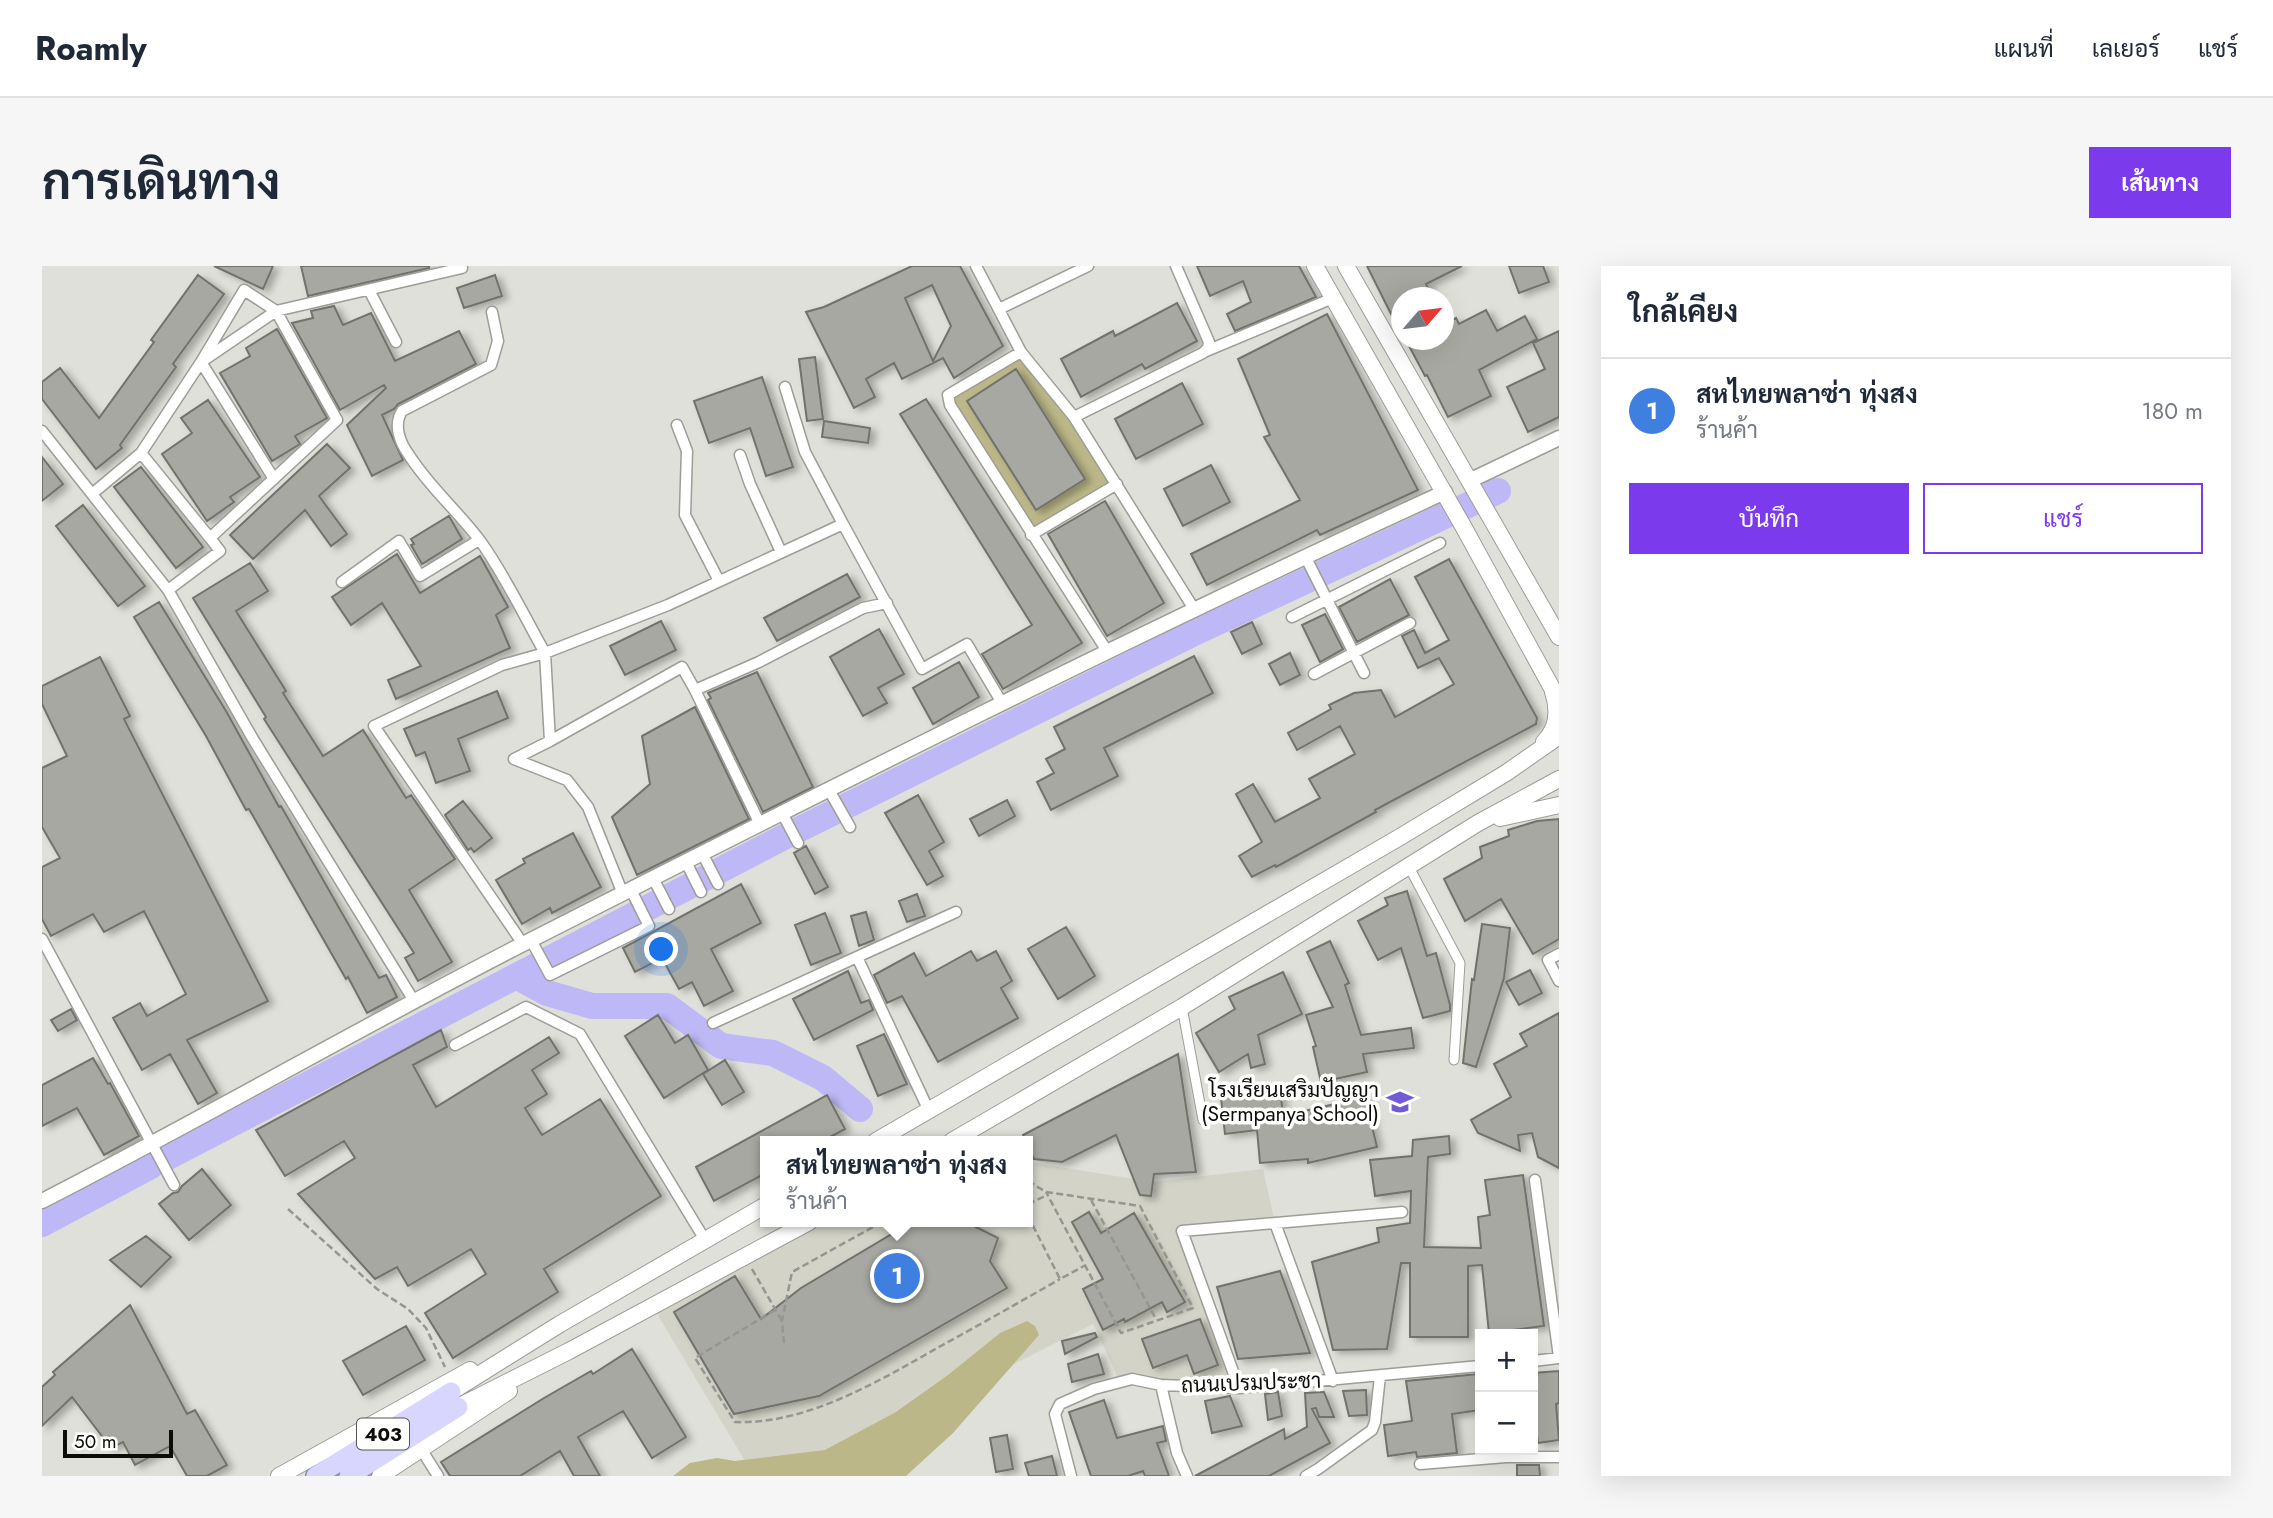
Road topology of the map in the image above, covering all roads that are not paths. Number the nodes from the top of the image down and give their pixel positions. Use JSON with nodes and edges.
{"nodes":[{"id":1,"x":976,"y":266,"type":"edge"},
{"id":2,"x":1088,"y":266,"type":"edge"},
{"id":3,"x":1175,"y":266,"type":"edge"},
{"id":4,"x":1315,"y":266,"type":"edge"},
{"id":5,"x":1346,"y":266,"type":"edge"},
{"id":6,"x":462,"y":268,"type":"dead end"},
{"id":7,"x":369,"y":290,"type":"junction"},
{"id":8,"x":1333,"y":298,"type":"junction"},
{"id":9,"x":999,"y":309,"type":"junction"},
{"id":10,"x":276,"y":311,"type":"junction"},
{"id":11,"x":492,"y":312,"type":"dead end"},
{"id":12,"x":396,"y":342,"type":"dead end"},
{"id":13,"x":1021,"y":352,"type":"junction"},
{"id":14,"x":1203,"y":353,"type":"junction"},
{"id":15,"x":201,"y":362,"type":"junction"},
{"id":16,"x":786,"y":387,"type":"dead end"},
{"id":17,"x":1074,"y":417,"type":"junction"},
{"id":18,"x":677,"y":425,"type":"dead end"},
{"id":19,"x":42,"y":430,"type":"edge"},
{"id":20,"x":1559,"y":438,"type":"edge"},
{"id":21,"x":141,"y":453,"type":"junction"},
{"id":22,"x":740,"y":455,"type":"dead end"},
{"id":23,"x":274,"y":479,"type":"junction"},
{"id":24,"x":1117,"y":484,"type":"junction"},
{"id":25,"x":1472,"y":485,"type":"junction"},
{"id":26,"x":92,"y":494,"type":"junction"},
{"id":27,"x":1447,"y":496,"type":"junction"},
{"id":28,"x":843,"y":524,"type":"junction"},
{"id":29,"x":1031,"y":535,"type":"junction"},
{"id":30,"x":211,"y":538,"type":"junction"},
{"id":31,"x":479,"y":540,"type":"junction"},
{"id":32,"x":1440,"y":543,"type":"dead end"},
{"id":33,"x":781,"y":552,"type":"junction"},
{"id":34,"x":1307,"y":560,"type":"junction"},
{"id":35,"x":719,"y":581,"type":"junction"},
{"id":36,"x":342,"y":582,"type":"dead end"},
{"id":37,"x":168,"y":590,"type":"junction"},
{"id":38,"x":1328,"y":600,"type":"junction"},
{"id":39,"x":887,"y":603,"type":"junction"},
{"id":40,"x":1194,"y":609,"type":"junction"},
{"id":41,"x":1292,"y":617,"type":"dead end"},
{"id":42,"x":1410,"y":623,"type":"dead end"},
{"id":43,"x":1559,"y":637,"type":"edge"},
{"id":44,"x":1107,"y":651,"type":"junction"},
{"id":45,"x":545,"y":653,"type":"junction"},
{"id":46,"x":1354,"y":653,"type":"junction"},
{"id":47,"x":1364,"y":673,"type":"dead end"},
{"id":48,"x":1314,"y":674,"type":"dead end"},
{"id":49,"x":1546,"y":676,"type":"junction"},
{"id":50,"x":695,"y":690,"type":"junction"},
{"id":51,"x":1559,"y":701,"type":"edge"},
{"id":52,"x":1002,"y":703,"type":"junction"},
{"id":53,"x":1559,"y":736,"type":"edge"},
{"id":54,"x":550,"y":741,"type":"junction"},
{"id":55,"x":1535,"y":751,"type":"junction"},
{"id":56,"x":1559,"y":779,"type":"edge"},
{"id":57,"x":832,"y":795,"type":"junction"},
{"id":58,"x":1559,"y":805,"type":"edge"},
{"id":59,"x":782,"y":813,"type":"junction"},
{"id":60,"x":1478,"y":823,"type":"junction"},
{"id":61,"x":760,"y":824,"type":"junction"},
{"id":62,"x":850,"y":827,"type":"dead end"},
{"id":63,"x":798,"y":843,"type":"dead end"},
{"id":64,"x":703,"y":854,"type":"junction"},
{"id":65,"x":686,"y":862,"type":"junction"},
{"id":66,"x":1409,"y":867,"type":"junction"},
{"id":67,"x":654,"y":879,"type":"junction"},
{"id":68,"x":718,"y":884,"type":"dead end"},
{"id":69,"x":628,"y":891,"type":"junction"},
{"id":70,"x":701,"y":892,"type":"dead end"},
{"id":71,"x":669,"y":909,"type":"dead end"},
{"id":72,"x":956,"y":912,"type":"dead end"},
{"id":73,"x":42,"y":939,"type":"edge"},
{"id":74,"x":528,"y":942,"type":"junction"},
{"id":75,"x":1559,"y":954,"type":"edge"},
{"id":76,"x":857,"y":957,"type":"junction"},
{"id":77,"x":1559,"y":981,"type":"edge"},
{"id":78,"x":414,"y":1001,"type":"junction"},
{"id":79,"x":1182,"y":1007,"type":"junction"},
{"id":80,"x":713,"y":1023,"type":"dead end"},
{"id":81,"x":455,"y":1045,"type":"dead end"},
{"id":82,"x":1454,"y":1060,"type":"dead end"},
{"id":83,"x":929,"y":1111,"type":"junction"},
{"id":84,"x":1203,"y":1120,"type":"dead end"},
{"id":85,"x":885,"y":1136,"type":"edge"},
{"id":86,"x":961,"y":1136,"type":"edge"},
{"id":87,"x":153,"y":1144,"type":"junction"},
{"id":88,"x":1535,"y":1180,"type":"dead end"},
{"id":89,"x":174,"y":1185,"type":"dead end"},
{"id":90,"x":44,"y":1196,"type":"edge"},
{"id":91,"x":760,"y":1208,"type":"edge"},
{"id":92,"x":1402,"y":1212,"type":"dead end"},
{"id":93,"x":1275,"y":1223,"type":"junction"},
{"id":94,"x":800,"y":1227,"type":"edge"},
{"id":95,"x":705,"y":1240,"type":"junction"},
{"id":96,"x":569,"y":1351,"type":"junction"},
{"id":97,"x":1559,"y":1358,"type":"edge"},
{"id":98,"x":1538,"y":1360,"type":"edge"},
{"id":99,"x":1475,"y":1366,"type":"edge"},
{"id":100,"x":1380,"y":1376,"type":"junction"},
{"id":101,"x":1332,"y":1381,"type":"junction"},
{"id":102,"x":1161,"y":1385,"type":"junction"},
{"id":103,"x":1239,"y":1388,"type":"junction"},
{"id":104,"x":452,"y":1393,"type":"junction"},
{"id":105,"x":421,"y":1449,"type":"junction"},
{"id":106,"x":1559,"y":1457,"type":"edge"},
{"id":107,"x":1420,"y":1464,"type":"dead end"},
{"id":108,"x":279,"y":1476,"type":"edge"},
{"id":109,"x":316,"y":1476,"type":"edge"},
{"id":110,"x":349,"y":1476,"type":"edge"},
{"id":111,"x":380,"y":1476,"type":"edge"},
{"id":112,"x":438,"y":1476,"type":"edge"},
{"id":113,"x":1070,"y":1476,"type":"edge"},
{"id":114,"x":1187,"y":1476,"type":"edge"},
{"id":115,"x":1306,"y":1476,"type":"edge"}],
"edges":[{"from":1,"to":9,"type":"street"},
{"from":2,"to":9,"type":"street"},
{"from":3,"to":14,"type":"street"},
{"from":4,"to":8,"type":"main road"},
{"from":5,"to":25,"type":"main road"},
{"from":6,"to":7,"type":"street"},
{"from":7,"to":10,"type":"street"},
{"from":7,"to":12,"type":"street"},
{"from":8,"to":14,"type":"street"},
{"from":8,"to":27,"type":"main road"},
{"from":9,"to":13,"type":"street"},
{"from":10,"to":15,"type":"street"},
{"from":10,"to":15,"type":"street"},
{"from":10,"to":23,"type":"street"},
{"from":11,"to":31,"type":"street"},
{"from":13,"to":17,"type":"street"},
{"from":13,"to":29,"type":"street"},
{"from":14,"to":17,"type":"street"},
{"from":15,"to":21,"type":"street"},
{"from":15,"to":23,"type":"street"},
{"from":16,"to":28,"type":"street"},
{"from":17,"to":24,"type":"street"},
{"from":18,"to":35,"type":"street"},
{"from":19,"to":26,"type":"street"},
{"from":20,"to":25,"type":"street"},
{"from":21,"to":26,"type":"street"},
{"from":21,"to":30,"type":"street"},
{"from":22,"to":33,"type":"street"},
{"from":23,"to":30,"type":"street"},
{"from":24,"to":29,"type":"street"},
{"from":24,"to":40,"type":"street"},
{"from":25,"to":27,"type":"main road"},
{"from":25,"to":43,"type":"main road"},
{"from":26,"to":37,"type":"street"},
{"from":27,"to":34,"type":"street"},
{"from":27,"to":49,"type":"main road"},
{"from":28,"to":33,"type":"street"},
{"from":28,"to":39,"type":"street"},
{"from":29,"to":44,"type":"street"},
{"from":30,"to":37,"type":"street"},
{"from":31,"to":36,"type":"street"},
{"from":31,"to":45,"type":"street"},
{"from":32,"to":38,"type":"street"},
{"from":33,"to":35,"type":"street"},
{"from":34,"to":38,"type":"street"},
{"from":34,"to":40,"type":"street"},
{"from":35,"to":45,"type":"street"},
{"from":37,"to":78,"type":"street"},
{"from":38,"to":41,"type":"street"},
{"from":38,"to":46,"type":"street"},
{"from":39,"to":50,"type":"street"},
{"from":39,"to":52,"type":"street"},
{"from":40,"to":44,"type":"street"},
{"from":42,"to":46,"type":"street"},
{"from":44,"to":52,"type":"street"},
{"from":45,"to":54,"type":"street"},
{"from":45,"to":74,"type":"street"},
{"from":46,"to":47,"type":"street"},
{"from":46,"to":48,"type":"street"},
{"from":49,"to":51,"type":"main road"},
{"from":49,"to":55,"type":"main road"},
{"from":50,"to":54,"type":"street"},
{"from":50,"to":61,"type":"street"},
{"from":52,"to":57,"type":"street"},
{"from":53,"to":55,"type":"main road"},
{"from":54,"to":69,"type":"street"},
{"from":55,"to":83,"type":"main road"},
{"from":56,"to":60,"type":"main road"},
{"from":57,"to":59,"type":"street"},
{"from":57,"to":62,"type":"street"},
{"from":58,"to":60,"type":"main road"},
{"from":59,"to":61,"type":"street"},
{"from":59,"to":63,"type":"street"},
{"from":60,"to":66,"type":"main road"},
{"from":61,"to":64,"type":"street"},
{"from":64,"to":65,"type":"street"},
{"from":64,"to":68,"type":"street"},
{"from":65,"to":67,"type":"street"},
{"from":65,"to":70,"type":"street"},
{"from":66,"to":79,"type":"main road"},
{"from":66,"to":82,"type":"street"},
{"from":67,"to":69,"type":"street"},
{"from":67,"to":71,"type":"street"},
{"from":69,"to":74,"type":"street"},
{"from":69,"to":74,"type":"street"},
{"from":72,"to":76,"type":"street"},
{"from":73,"to":87,"type":"street"},
{"from":74,"to":78,"type":"street"},
{"from":75,"to":77,"type":"street"},
{"from":76,"to":80,"type":"street"},
{"from":76,"to":83,"type":"street"},
{"from":78,"to":87,"type":"street"},
{"from":79,"to":84,"type":"street"},
{"from":79,"to":86,"type":"main road"},
{"from":81,"to":95,"type":"street"},
{"from":83,"to":85,"type":"main road"},
{"from":87,"to":89,"type":"street"},
{"from":87,"to":90,"type":"street"},
{"from":88,"to":97,"type":"street"},
{"from":91,"to":95,"type":"main road","number":"403"},
{"from":92,"to":93,"type":"street"},
{"from":93,"to":101,"type":"street"},
{"from":93,"to":103,"type":"street"},
{"from":94,"to":96,"type":"main road","number":"403"},
{"from":95,"to":104,"type":"main road","number":"403"},
{"from":96,"to":104,"type":"main road","number":"403"},
{"from":96,"to":105,"type":"main road"},
{"from":97,"to":98,"type":"street"},
{"from":99,"to":100,"type":"street","name":"ถนนเปรมประชา"},
{"from":100,"to":101,"type":"street","name":"ถนนเปรมประชา"},
{"from":100,"to":115,"type":"street"},
{"from":101,"to":103,"type":"street","name":"ถนนเปรมประชา"},
{"from":102,"to":103,"type":"street","name":"ถนนเปรมประชา"},
{"from":102,"to":113,"type":"street","name":"ถนนเปรมประชา"},
{"from":102,"to":114,"type":"street"},
{"from":104,"to":108,"type":"main road"},
{"from":104,"to":109,"type":"highway","number":"403"},
{"from":104,"to":110,"type":"highway","number":"403"},
{"from":105,"to":111,"type":"main road"},
{"from":105,"to":112,"type":"street"},
{"from":106,"to":107,"type":"street"}]}
